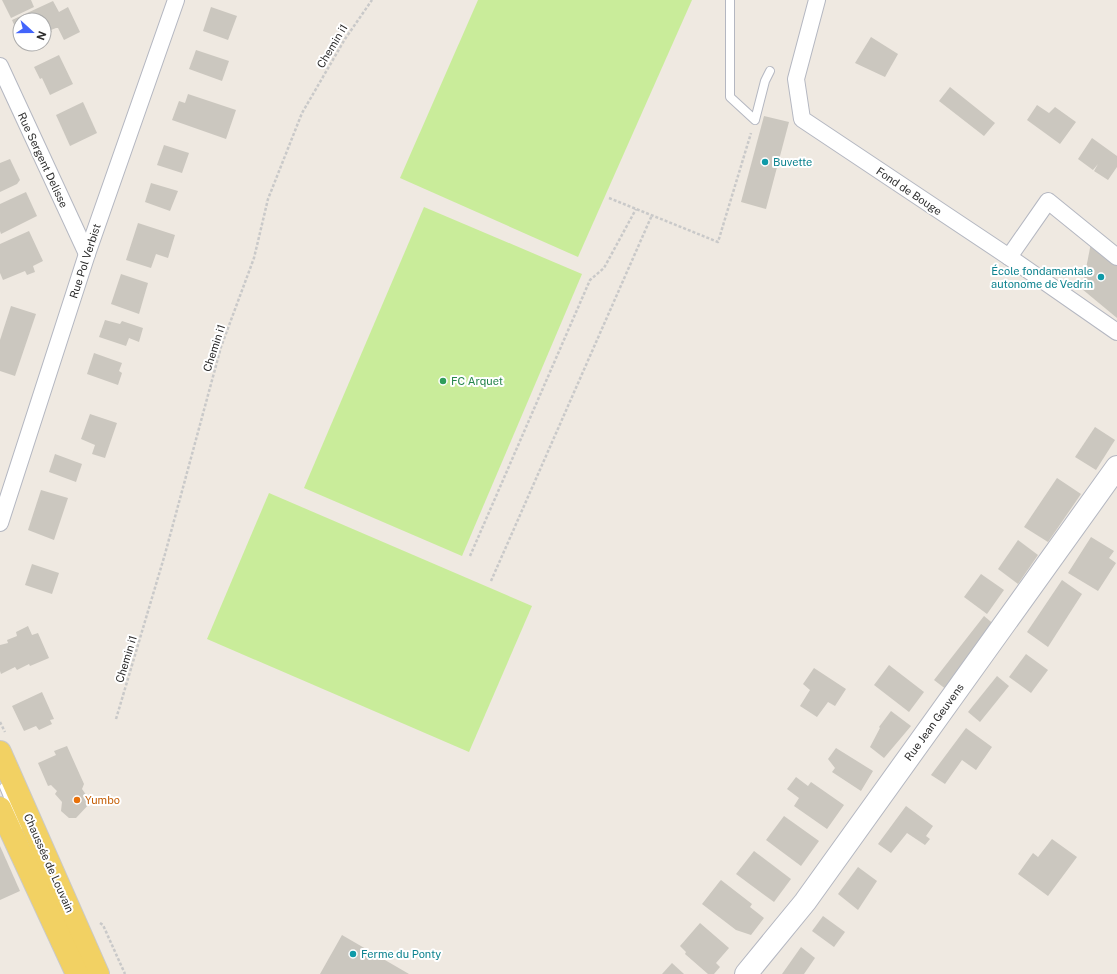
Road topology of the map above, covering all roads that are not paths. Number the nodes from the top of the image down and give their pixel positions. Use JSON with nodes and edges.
{"nodes":[{"id":1,"x":176,"y":0,"type":"edge"},
{"id":2,"x":730,"y":0,"type":"edge"},
{"id":3,"x":817,"y":0,"type":"edge"},
{"id":4,"x":0,"y":66,"type":"edge"},
{"id":5,"x":770,"y":71,"type":"dead end"},
{"id":6,"x":87,"y":254,"type":"junction"},
{"id":7,"x":1009,"y":257,"type":"junction"},
{"id":8,"x":1117,"y":257,"type":"edge"},
{"id":9,"x":1117,"y":332,"type":"edge"},
{"id":10,"x":1117,"y":467,"type":"edge"},
{"id":11,"x":0,"y":523,"type":"edge"},
{"id":12,"x":0,"y":752,"type":"edge"},
{"id":13,"x":0,"y":778,"type":"edge"},
{"id":14,"x":0,"y":808,"type":"edge"},
{"id":15,"x":25,"y":837,"type":"dead end"},
{"id":16,"x":71,"y":940,"type":"dead end"},
{"id":17,"x":78,"y":974,"type":"edge"},
{"id":18,"x":98,"y":974,"type":"edge"},
{"id":19,"x":746,"y":974,"type":"edge"}],
"edges":[{"from":1,"to":6,"type":"street","name":"Rue Pol Verbist"},
{"from":2,"to":5,"type":"lane"},
{"from":3,"to":7,"type":"street","name":"Fond de Bouge"},
{"from":4,"to":6,"type":"street","name":"Rue Sergent Delisse"},
{"from":6,"to":11,"type":"street","name":"Rue Pol Verbist"},
{"from":7,"to":8,"type":"street"},
{"from":7,"to":9,"type":"street","name":"Fond de Bouge"},
{"from":10,"to":19,"type":"street","name":"Rue Jean Geuvens"},
{"from":12,"to":18,"type":"main road","name":"Chaussée de Louvain"},
{"from":13,"to":15,"type":"lane","name":"Chaussée de Louvain"},
{"from":14,"to":17,"type":"main road","name":"Chaussée de Louvain"},
{"from":16,"to":17,"type":"lane"}]}
